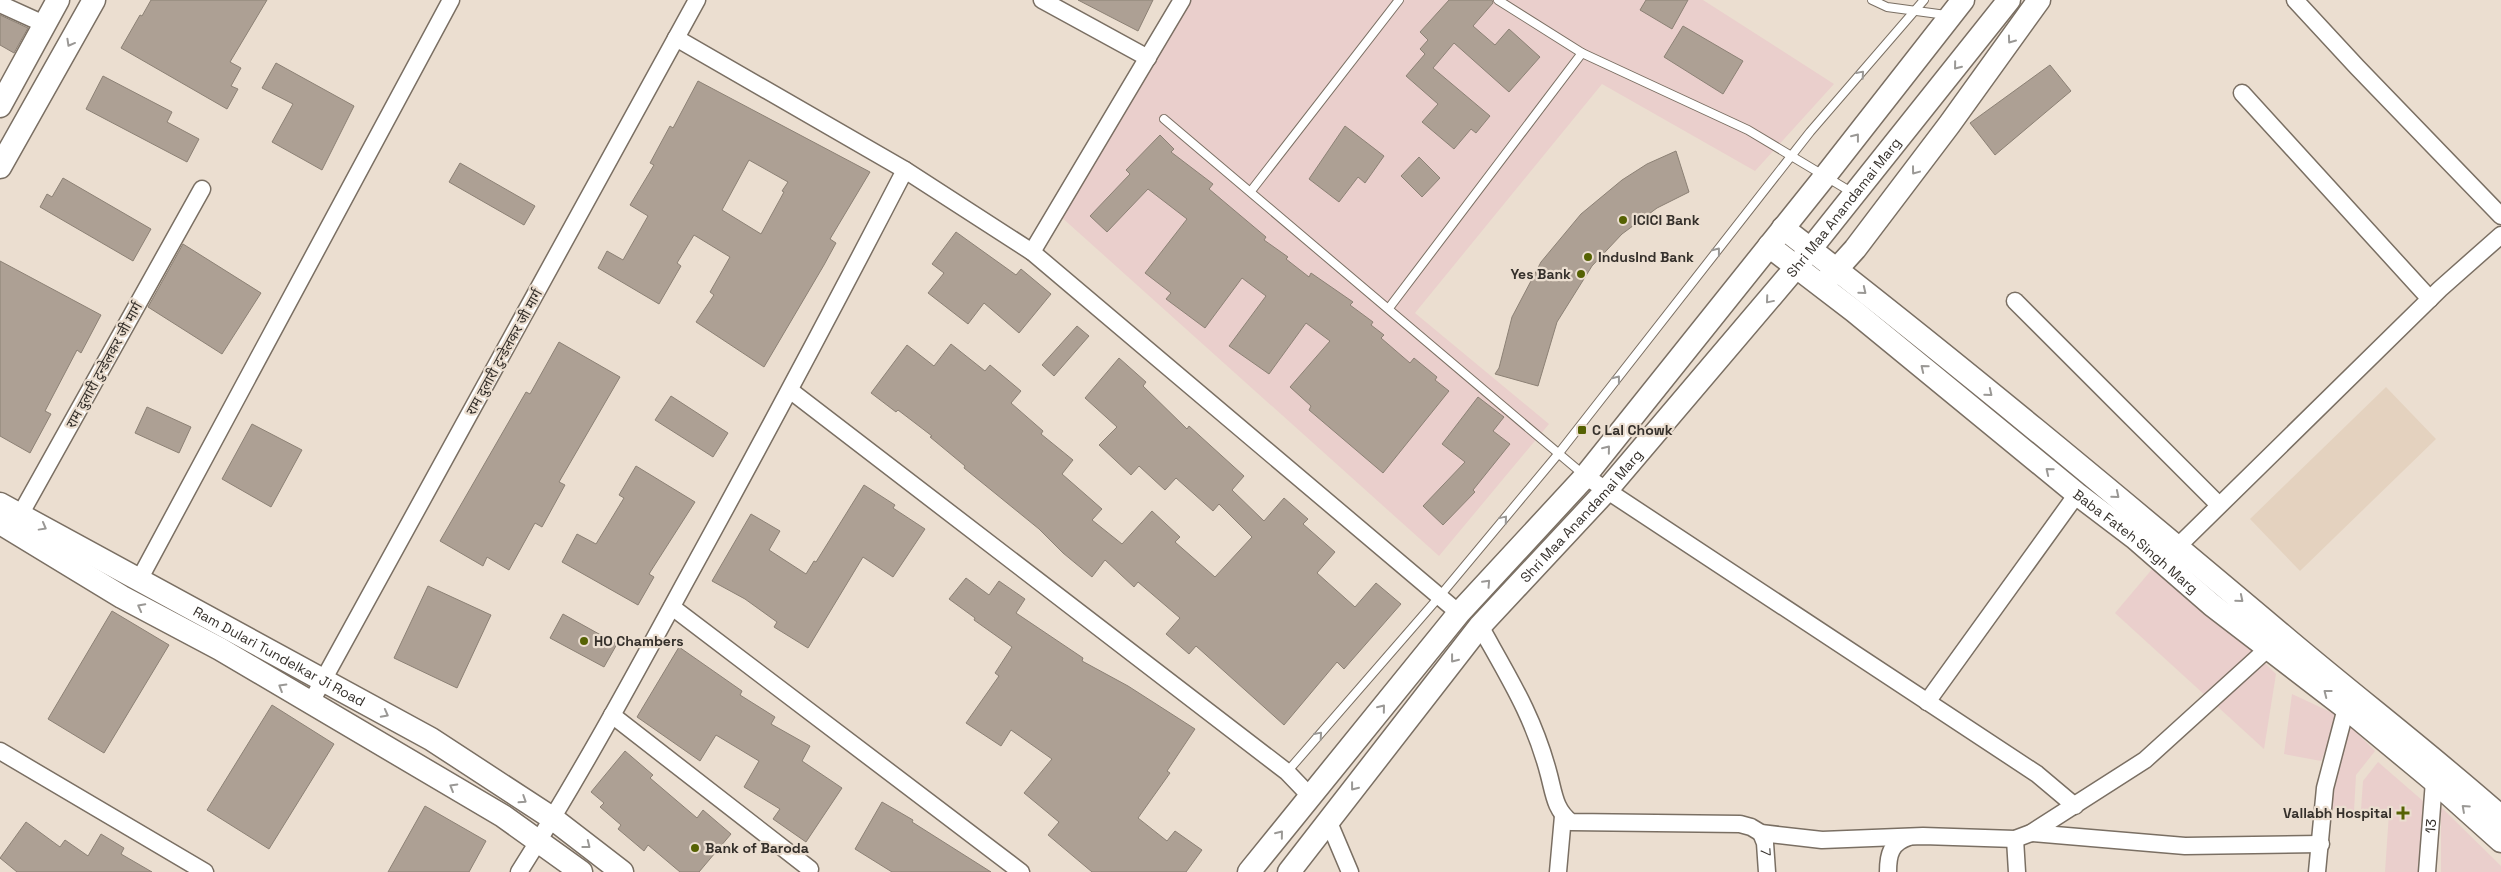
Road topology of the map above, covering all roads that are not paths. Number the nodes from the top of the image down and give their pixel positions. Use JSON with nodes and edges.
{"nodes":[{"id":1,"x":58,"y":0,"type":"edge"},
{"id":2,"x":94,"y":0,"type":"edge"},
{"id":3,"x":451,"y":0,"type":"edge"},
{"id":4,"x":698,"y":0,"type":"edge"},
{"id":5,"x":1042,"y":0,"type":"edge"},
{"id":6,"x":1182,"y":0,"type":"edge"},
{"id":7,"x":1399,"y":0,"type":"edge"},
{"id":8,"x":1498,"y":0,"type":"edge"},
{"id":9,"x":1872,"y":0,"type":"edge"},
{"id":10,"x":1924,"y":0,"type":"edge"},
{"id":11,"x":2009,"y":0,"type":"edge"},
{"id":12,"x":2039,"y":0,"type":"edge"},
{"id":13,"x":2296,"y":0,"type":"edge"},
{"id":14,"x":0,"y":4,"type":"edge"},
{"id":15,"x":1957,"y":8,"type":"edge"},
{"id":16,"x":1914,"y":13,"type":"junction"},
{"id":17,"x":44,"y":24,"type":"junction"},
{"id":18,"x":676,"y":38,"type":"junction"},
{"id":19,"x":1582,"y":53,"type":"junction"},
{"id":20,"x":1148,"y":58,"type":"junction"},
{"id":21,"x":2242,"y":94,"type":"dead end"},
{"id":22,"x":0,"y":106,"type":"edge"},
{"id":23,"x":1164,"y":119,"type":"dead end"},
{"id":24,"x":1792,"y":156,"type":"junction"},
{"id":25,"x":0,"y":167,"type":"edge"},
{"id":26,"x":905,"y":170,"type":"junction"},
{"id":27,"x":1826,"y":175,"type":"junction"},
{"id":28,"x":202,"y":188,"type":"dead end"},
{"id":29,"x":1250,"y":191,"type":"junction"},
{"id":30,"x":1855,"y":194,"type":"junction"},
{"id":31,"x":2501,"y":216,"type":"edge"},
{"id":32,"x":1783,"y":228,"type":"junction"},
{"id":33,"x":2501,"y":235,"type":"edge"},
{"id":34,"x":1769,"y":246,"type":"junction"},
{"id":35,"x":1032,"y":252,"type":"junction"},
{"id":36,"x":1804,"y":258,"type":"junction"},
{"id":37,"x":1829,"y":278,"type":"junction"},
{"id":38,"x":2430,"y":299,"type":"junction"},
{"id":39,"x":2015,"y":301,"type":"dead end"},
{"id":40,"x":1389,"y":308,"type":"junction"},
{"id":41,"x":791,"y":391,"type":"junction"},
{"id":42,"x":1559,"y":453,"type":"junction"},
{"id":43,"x":1585,"y":476,"type":"junction"},
{"id":44,"x":1606,"y":491,"type":"junction"},
{"id":45,"x":2077,"y":494,"type":"junction"},
{"id":46,"x":0,"y":504,"type":"edge"},
{"id":47,"x":2219,"y":505,"type":"junction"},
{"id":48,"x":10,"y":519,"type":"edge"},
{"id":49,"x":2170,"y":554,"type":"junction"},
{"id":50,"x":139,"y":580,"type":"junction"},
{"id":51,"x":1439,"y":597,"type":"junction"},
{"id":52,"x":672,"y":607,"type":"junction"},
{"id":53,"x":1459,"y":613,"type":"junction"},
{"id":54,"x":1480,"y":626,"type":"junction"},
{"id":55,"x":2276,"y":642,"type":"junction"},
{"id":56,"x":323,"y":680,"type":"junction"},
{"id":57,"x":2350,"y":701,"type":"junction"},
{"id":58,"x":1927,"y":702,"type":"junction"},
{"id":59,"x":310,"y":704,"type":"junction"},
{"id":60,"x":612,"y":715,"type":"junction"},
{"id":61,"x":0,"y":751,"type":"edge"},
{"id":62,"x":1287,"y":772,"type":"junction"},
{"id":63,"x":2434,"y":781,"type":"junction"},
{"id":64,"x":1311,"y":797,"type":"junction"},
{"id":65,"x":2075,"y":806,"type":"junction"},
{"id":66,"x":1563,"y":816,"type":"junction"},
{"id":67,"x":2501,"y":817,"type":"edge"},
{"id":68,"x":552,"y":818,"type":"junction"},
{"id":69,"x":1328,"y":820,"type":"junction"},
{"id":70,"x":1761,"y":833,"type":"junction"},
{"id":71,"x":2031,"y":833,"type":"junction"},
{"id":72,"x":1909,"y":837,"type":"junction"},
{"id":73,"x":2015,"y":839,"type":"junction"},
{"id":74,"x":539,"y":840,"type":"junction"},
{"id":75,"x":2501,"y":841,"type":"edge"},
{"id":76,"x":2321,"y":844,"type":"junction"},
{"id":77,"x":810,"y":869,"type":"dead end"},
{"id":78,"x":206,"y":872,"type":"edge"},
{"id":79,"x":519,"y":872,"type":"edge"},
{"id":80,"x":581,"y":872,"type":"edge"},
{"id":81,"x":622,"y":872,"type":"edge"},
{"id":82,"x":1021,"y":872,"type":"edge"},
{"id":83,"x":1250,"y":872,"type":"edge"},
{"id":84,"x":1289,"y":872,"type":"edge"},
{"id":85,"x":1350,"y":872,"type":"edge"},
{"id":86,"x":1558,"y":872,"type":"edge"},
{"id":87,"x":1767,"y":872,"type":"edge"},
{"id":88,"x":1888,"y":872,"type":"edge"},
{"id":89,"x":2017,"y":872,"type":"edge"},
{"id":90,"x":2317,"y":872,"type":"edge"},
{"id":91,"x":2428,"y":872,"type":"edge"}],
"edges":[{"from":1,"to":17,"type":"street"},
{"from":2,"to":25,"type":"street","one_way":true},
{"from":3,"to":50,"type":"street"},
{"from":4,"to":18,"type":"street","name":"राम दुलारी टुन्डेलकर जी मार्ग"},
{"from":5,"to":20,"type":"street"},
{"from":6,"to":20,"type":"street"},
{"from":7,"to":29,"type":"lane"},
{"from":8,"to":19,"type":"lane"},
{"from":9,"to":16,"type":"lane"},
{"from":10,"to":16,"type":"lane"},
{"from":11,"to":30,"type":"street","name":"Shri Maa Anandamai Marg","one_way":true},
{"from":12,"to":37,"type":"street","one_way":true},
{"from":13,"to":31,"type":"street"},
{"from":14,"to":17,"type":"street"},
{"from":15,"to":16,"type":"lane"},
{"from":27,"to":15,"type":"street","name":"Shri Maa Anandamai Marg","one_way":true},
{"from":24,"to":16,"type":"lane","one_way":true},
{"from":17,"to":22,"type":"street"},
{"from":18,"to":26,"type":"street"},
{"from":18,"to":56,"type":"street","name":"राम दुलारी टुन्डेलकर जी मार्ग"},
{"from":19,"to":24,"type":"lane"},
{"from":19,"to":40,"type":"lane"},
{"from":20,"to":35,"type":"street"},
{"from":21,"to":38,"type":"street"},
{"from":23,"to":29,"type":"lane"},
{"from":24,"to":27,"type":"lane"},
{"from":42,"to":24,"type":"lane","one_way":true},
{"from":26,"to":35,"type":"street"},
{"from":26,"to":41,"type":"street"},
{"from":27,"to":30,"type":"lane"},
{"from":27,"to":32,"type":"street","name":"Shri Maa Anandamai Marg"},
{"from":28,"to":48,"type":"street","name":"राम दुलारी टुन्डेलकर जी मार्ग"},
{"from":29,"to":40,"type":"lane"},
{"from":30,"to":36,"type":"street","name":"Shri Maa Anandamai Marg"},
{"from":32,"to":34,"type":"street","name":"Shri Maa Anandamai Marg"},
{"from":32,"to":36,"type":"street","name":"Baba Fateh Singh Marg"},
{"from":33,"to":38,"type":"street"},
{"from":34,"to":36,"type":"street","name":"Baba Fateh Singh Marg"},
{"from":43,"to":34,"type":"street","name":"Shri Maa Anandamai Marg","one_way":true},
{"from":35,"to":51,"type":"street"},
{"from":36,"to":37,"type":"street","name":"Baba Fateh Singh Marg"},
{"from":36,"to":44,"type":"street","name":"Shri Maa Anandamai Marg","one_way":true},
{"from":45,"to":37,"type":"street","name":"Baba Fateh Singh Marg","one_way":true},
{"from":37,"to":49,"type":"street","name":"Baba Fateh Singh Marg","one_way":true},
{"from":38,"to":47,"type":"street"},
{"from":39,"to":47,"type":"street"},
{"from":40,"to":42,"type":"lane"},
{"from":41,"to":52,"type":"street"},
{"from":41,"to":62,"type":"street"},
{"from":42,"to":43,"type":"lane"},
{"from":51,"to":42,"type":"lane","one_way":true},
{"from":43,"to":44,"type":"street"},
{"from":53,"to":43,"type":"street","name":"Shri Maa Anandamai Marg","one_way":true},
{"from":44,"to":54,"type":"street","name":"Shri Maa Anandamai Marg"},
{"from":44,"to":58,"type":"street"},
{"from":45,"to":49,"type":"street","name":"Baba Fateh Singh Marg"},
{"from":45,"to":58,"type":"street"},
{"from":46,"to":48,"type":"street","name":"Ram Dulari Tundelkar Ji Road"},
{"from":47,"to":49,"type":"street"},
{"from":48,"to":50,"type":"street","name":"Ram Dulari Tundelkar Ji Road","one_way":true},
{"from":59,"to":48,"type":"street","name":"Ram Dulari Tundelkar Ji Road","one_way":true},
{"from":49,"to":55,"type":"street","name":"Baba Fateh Singh Marg"},
{"from":50,"to":56,"type":"street","name":"Ram Dulari Tundelkar Ji Road"},
{"from":51,"to":53,"type":"street"},
{"from":62,"to":51,"type":"lane","one_way":true},
{"from":52,"to":60,"type":"street"},
{"from":52,"to":82,"type":"street"},
{"from":64,"to":53,"type":"street","name":"Shri Maa Anandamai Marg","one_way":true},
{"from":54,"to":66,"type":"street"},
{"from":54,"to":69,"type":"street","name":"Shri Maa Anandamai Marg","one_way":true},
{"from":55,"to":57,"type":"street","name":"Baba Fateh Singh Marg"},
{"from":55,"to":65,"type":"street"},
{"from":56,"to":59,"type":"street","name":"राम दुलारी टुन्डेलकर जी मार्ग"},
{"from":56,"to":68,"type":"street","name":"Ram Dulari Tundelkar Ji Road","one_way":true},
{"from":57,"to":63,"type":"street","name":"Baba Fateh Singh Marg"},
{"from":57,"to":67,"type":"street","name":"Baba Fateh Singh Marg"},
{"from":57,"to":76,"type":"street"},
{"from":58,"to":65,"type":"street"},
{"from":74,"to":59,"type":"street","name":"Ram Dulari Tundelkar Ji Road","one_way":true},
{"from":60,"to":68,"type":"street"},
{"from":60,"to":77,"type":"street"},
{"from":61,"to":78,"type":"street"},
{"from":62,"to":64,"type":"street"},
{"from":75,"to":63,"type":"street","name":"Baba Fateh Singh Marg","one_way":true},
{"from":63,"to":91,"type":"street","name":"13"},
{"from":83,"to":64,"type":"street","name":"Shri Maa Anandamai Marg","one_way":true},
{"from":65,"to":71,"type":"street"},
{"from":66,"to":70,"type":"street"},
{"from":66,"to":86,"type":"street"},
{"from":68,"to":74,"type":"street"},
{"from":68,"to":81,"type":"street","name":"Ram Dulari Tundelkar Ji Road","one_way":true},
{"from":69,"to":84,"type":"street","name":"Shri Maa Anandamai Marg"},
{"from":69,"to":85,"type":"street"},
{"from":70,"to":72,"type":"street"},
{"from":70,"to":87,"type":"street","name":"7"},
{"from":71,"to":73,"type":"street"},
{"from":71,"to":76,"type":"street"},
{"from":72,"to":73,"type":"street"},
{"from":72,"to":88,"type":"street"},
{"from":73,"to":89,"type":"street"},
{"from":74,"to":79,"type":"street"},
{"from":74,"to":80,"type":"street","name":"Ram Dulari Tundelkar Ji Road"},
{"from":76,"to":90,"type":"street"}]}
